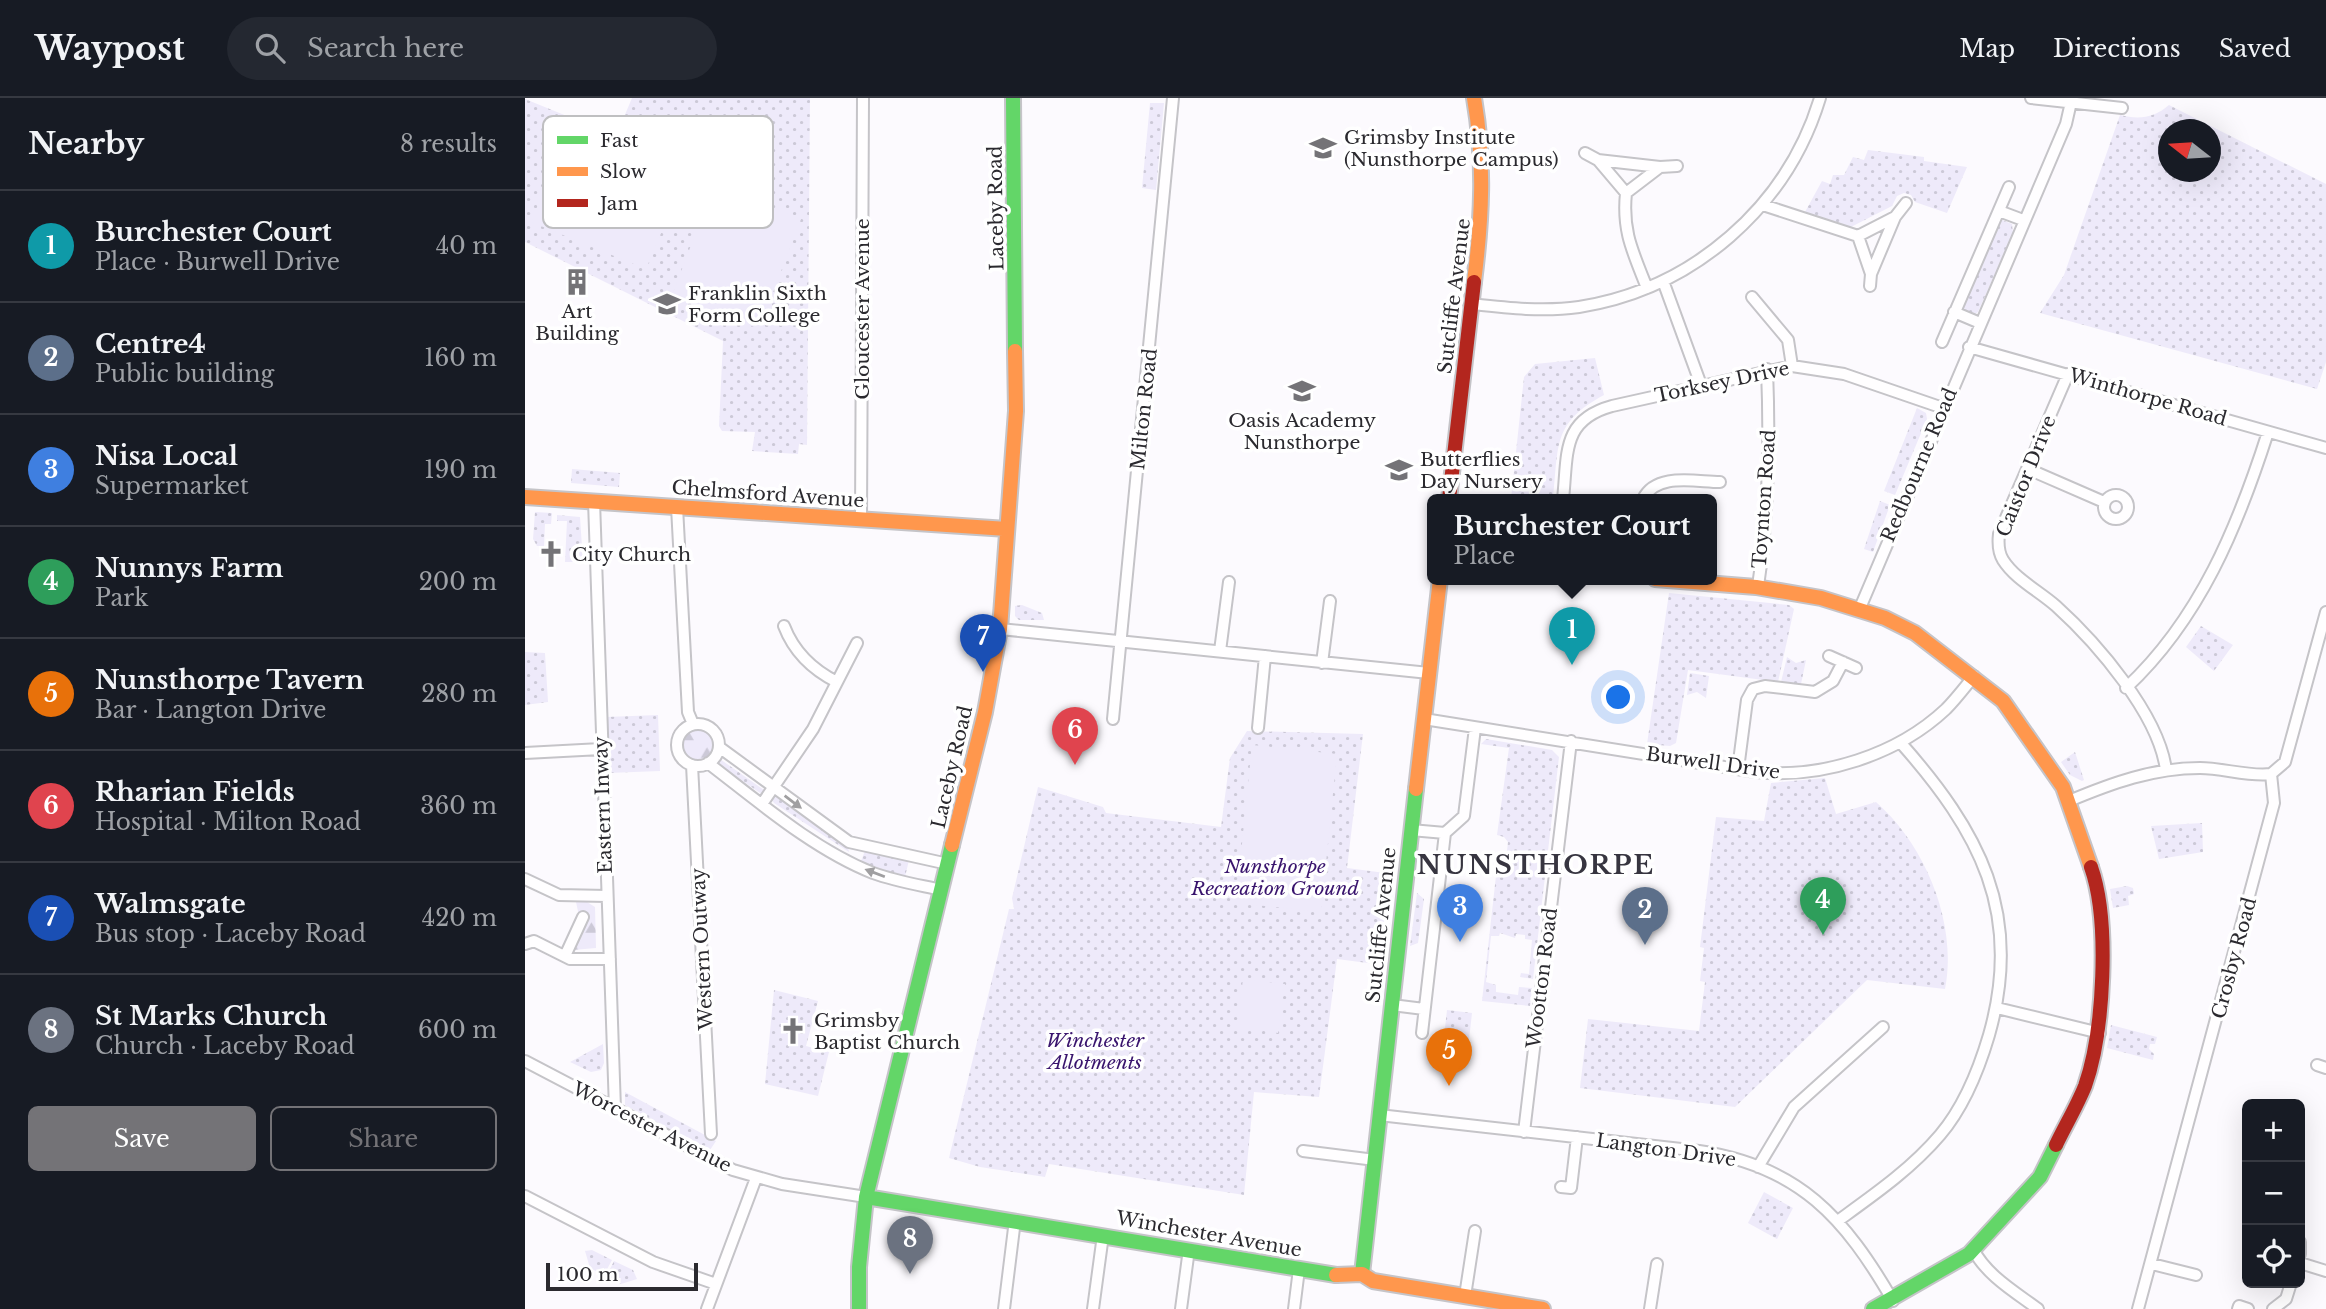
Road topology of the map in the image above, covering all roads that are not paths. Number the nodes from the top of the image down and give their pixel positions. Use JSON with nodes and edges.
{"nodes":[{"id":1,"x":863,"y":98,"type":"edge"},
{"id":2,"x":1013,"y":98,"type":"edge"},
{"id":3,"x":1173,"y":98,"type":"edge"},
{"id":4,"x":1474,"y":98,"type":"edge"},
{"id":5,"x":1820,"y":98,"type":"edge"},
{"id":6,"x":2031,"y":98,"type":"edge"},
{"id":7,"x":2071,"y":102,"type":"junction"},
{"id":8,"x":2122,"y":108,"type":"dead end"},
{"id":9,"x":1585,"y":153,"type":"dead end"},
{"id":10,"x":1598,"y":160,"type":"junction"},
{"id":11,"x":1677,"y":166,"type":"dead end"},
{"id":12,"x":1660,"y":167,"type":"junction"},
{"id":13,"x":2009,"y":187,"type":"dead end"},
{"id":14,"x":1626,"y":193,"type":"junction"},
{"id":15,"x":1906,"y":203,"type":"dead end"},
{"id":16,"x":1763,"y":205,"type":"junction"},
{"id":17,"x":1999,"y":211,"type":"junction"},
{"id":18,"x":1895,"y":217,"type":"junction"},
{"id":19,"x":2023,"y":220,"type":"junction"},
{"id":20,"x":1858,"y":236,"type":"junction"},
{"id":21,"x":1871,"y":274,"type":"junction"},
{"id":22,"x":1663,"y":281,"type":"junction"},
{"id":23,"x":1870,"y":286,"type":"dead end"},
{"id":24,"x":1647,"y":288,"type":"junction"},
{"id":25,"x":1752,"y":297,"type":"dead end"},
{"id":26,"x":1472,"y":304,"type":"junction"},
{"id":27,"x":1954,"y":312,"type":"junction"},
{"id":28,"x":1980,"y":323,"type":"junction"},
{"id":29,"x":1942,"y":342,"type":"dead end"},
{"id":30,"x":1969,"y":346,"type":"junction"},
{"id":31,"x":1792,"y":366,"type":"junction"},
{"id":32,"x":1767,"y":369,"type":"junction"},
{"id":33,"x":2068,"y":374,"type":"junction"},
{"id":34,"x":1701,"y":385,"type":"junction"},
{"id":35,"x":1943,"y":408,"type":"junction"},
{"id":36,"x":2269,"y":432,"type":"junction"},
{"id":37,"x":2326,"y":448,"type":"edge"},
{"id":38,"x":2028,"y":469,"type":"junction"},
{"id":39,"x":1720,"y":482,"type":"dead end"},
{"id":40,"x":1451,"y":494,"type":"edge"},
{"id":41,"x":1564,"y":494,"type":"edge"},
{"id":42,"x":1647,"y":494,"type":"edge"},
{"id":43,"x":525,"y":497,"type":"edge"},
{"id":44,"x":594,"y":501,"type":"junction"},
{"id":45,"x":2104,"y":502,"type":"dead end"},
{"id":46,"x":677,"y":507,"type":"junction"},
{"id":47,"x":861,"y":519,"type":"junction"},
{"id":48,"x":1007,"y":529,"type":"junction"},
{"id":49,"x":1229,"y":582,"type":"dead end"},
{"id":50,"x":1717,"y":583,"type":"edge"},
{"id":51,"x":1439,"y":585,"type":"edge"},
{"id":52,"x":1758,"y":586,"type":"junction"},
{"id":53,"x":1330,"y":601,"type":"dead end"},
{"id":54,"x":1860,"y":608,"type":"junction"},
{"id":55,"x":2326,"y":612,"type":"edge"},
{"id":56,"x":784,"y":626,"type":"dead end"},
{"id":57,"x":1000,"y":629,"type":"junction"},
{"id":58,"x":1121,"y":640,"type":"junction"},
{"id":59,"x":857,"y":643,"type":"dead end"},
{"id":60,"x":1220,"y":651,"type":"junction"},
{"id":61,"x":1265,"y":656,"type":"junction"},
{"id":62,"x":1829,"y":656,"type":"dead end"},
{"id":63,"x":2313,"y":659,"type":"junction"},
{"id":64,"x":1843,"y":662,"type":"junction"},
{"id":65,"x":1322,"y":663,"type":"junction"},
{"id":66,"x":2326,"y":663,"type":"edge"},
{"id":67,"x":1856,"y":668,"type":"dead end"},
{"id":68,"x":1429,"y":673,"type":"junction"},
{"id":69,"x":1974,"y":676,"type":"junction"},
{"id":70,"x":837,"y":682,"type":"junction"},
{"id":71,"x":2126,"y":688,"type":"junction"},
{"id":72,"x":1113,"y":719,"type":"dead end"},
{"id":73,"x":1424,"y":719,"type":"junction"},
{"id":74,"x":693,"y":724,"type":"junction"},
{"id":75,"x":1258,"y":728,"type":"dead end"},
{"id":76,"x":1475,"y":728,"type":"junction"},
{"id":77,"x":1571,"y":741,"type":"junction"},
{"id":78,"x":1900,"y":742,"type":"junction"},
{"id":79,"x":719,"y":747,"type":"junction"},
{"id":80,"x":601,"y":749,"type":"junction"},
{"id":81,"x":525,"y":753,"type":"edge"},
{"id":82,"x":708,"y":763,"type":"junction"},
{"id":83,"x":692,"y":765,"type":"junction"},
{"id":84,"x":1738,"y":769,"type":"junction"},
{"id":85,"x":2166,"y":770,"type":"junction"},
{"id":86,"x":2271,"y":774,"type":"junction"},
{"id":87,"x":772,"y":787,"type":"junction"},
{"id":88,"x":2070,"y":801,"type":"junction"},
{"id":89,"x":762,"y":804,"type":"junction"},
{"id":90,"x":1411,"y":830,"type":"junction"},
{"id":91,"x":1445,"y":833,"type":"junction"},
{"id":92,"x":858,"y":845,"type":"junction"},
{"id":93,"x":851,"y":862,"type":"junction"},
{"id":94,"x":948,"y":864,"type":"junction"},
{"id":95,"x":525,"y":879,"type":"edge"},
{"id":96,"x":941,"y":890,"type":"junction"},
{"id":97,"x":607,"y":895,"type":"junction"},
{"id":98,"x":583,"y":917,"type":"dead end"},
{"id":99,"x":525,"y":944,"type":"edge"},
{"id":100,"x":565,"y":956,"type":"junction"},
{"id":101,"x":610,"y":959,"type":"junction"},
{"id":102,"x":1392,"y":1004,"type":"junction"},
{"id":103,"x":1997,"y":1008,"type":"junction"},
{"id":104,"x":1425,"y":1009,"type":"junction"},
{"id":105,"x":1883,"y":1027,"type":"dead end"},
{"id":106,"x":1422,"y":1033,"type":"dead end"},
{"id":107,"x":2100,"y":1033,"type":"junction"},
{"id":108,"x":525,"y":1061,"type":"edge"},
{"id":109,"x":615,"y":1109,"type":"junction"},
{"id":110,"x":1380,"y":1115,"type":"junction"},
{"id":111,"x":1524,"y":1132,"type":"junction"},
{"id":112,"x":711,"y":1133,"type":"dead end"},
{"id":113,"x":1577,"y":1138,"type":"junction"},
{"id":114,"x":1303,"y":1151,"type":"dead end"},
{"id":115,"x":1375,"y":1160,"type":"junction"},
{"id":116,"x":1758,"y":1167,"type":"junction"},
{"id":117,"x":756,"y":1178,"type":"junction"},
{"id":118,"x":1583,"y":1190,"type":"dead end"},
{"id":119,"x":525,"y":1196,"type":"edge"},
{"id":120,"x":866,"y":1197,"type":"junction"},
{"id":121,"x":1015,"y":1220,"type":"junction"},
{"id":122,"x":1839,"y":1220,"type":"junction"},
{"id":123,"x":1475,"y":1231,"type":"dead end"},
{"id":124,"x":1103,"y":1235,"type":"junction"},
{"id":125,"x":1189,"y":1248,"type":"junction"},
{"id":126,"x":1973,"y":1249,"type":"junction"},
{"id":127,"x":1657,"y":1264,"type":"dead end"},
{"id":128,"x":2152,"y":1264,"type":"junction"},
{"id":129,"x":2305,"y":1265,"type":"edge"},
{"id":130,"x":1299,"y":1269,"type":"junction"},
{"id":131,"x":2326,"y":1271,"type":"edge"},
{"id":132,"x":1362,"y":1274,"type":"junction"},
{"id":133,"x":2196,"y":1275,"type":"dead end"},
{"id":134,"x":716,"y":1284,"type":"junction"},
{"id":135,"x":2289,"y":1288,"type":"edge"},
{"id":136,"x":1465,"y":1296,"type":"junction"},
{"id":137,"x":1893,"y":1301,"type":"junction"},
{"id":138,"x":707,"y":1309,"type":"edge"},
{"id":139,"x":859,"y":1309,"type":"edge"},
{"id":140,"x":1004,"y":1309,"type":"edge"},
{"id":141,"x":1093,"y":1309,"type":"edge"},
{"id":142,"x":1181,"y":1309,"type":"edge"},
{"id":143,"x":1294,"y":1309,"type":"edge"},
{"id":144,"x":1543,"y":1309,"type":"edge"},
{"id":145,"x":1650,"y":1309,"type":"edge"},
{"id":146,"x":1873,"y":1309,"type":"edge"},
{"id":147,"x":2038,"y":1309,"type":"edge"},
{"id":148,"x":2138,"y":1309,"type":"edge"},
{"id":149,"x":2238,"y":1309,"type":"edge"},
{"id":150,"x":2248,"y":1309,"type":"edge"},
{"id":151,"x":2273,"y":1309,"type":"edge"}],
"edges":[{"from":1,"to":47,"type":"street","name":"Gloucester Avenue"},
{"from":2,"to":48,"type":"main road","name":"Laceby Road"},
{"from":3,"to":58,"type":"street","name":"Milton Road"},
{"from":4,"to":26,"type":"main road","name":"Sutcliffe Avenue"},
{"from":5,"to":16,"type":"street"},
{"from":6,"to":7,"type":"street"},
{"from":7,"to":8,"type":"street"},
{"from":7,"to":19,"type":"street","name":"Redbourne Road"},
{"from":9,"to":10,"type":"street"},
{"from":10,"to":12,"type":"street"},
{"from":10,"to":14,"type":"street"},
{"from":11,"to":12,"type":"street"},
{"from":12,"to":14,"type":"street"},
{"from":13,"to":17,"type":"street"},
{"from":14,"to":24,"type":"street"},
{"from":15,"to":18,"type":"street"},
{"from":16,"to":20,"type":"street"},
{"from":16,"to":22,"type":"street"},
{"from":17,"to":19,"type":"street"},
{"from":17,"to":27,"type":"street"},
{"from":18,"to":20,"type":"street"},
{"from":18,"to":21,"type":"street"},
{"from":19,"to":28,"type":"street","name":"Redbourne Road"},
{"from":20,"to":21,"type":"street"},
{"from":21,"to":23,"type":"street"},
{"from":22,"to":24,"type":"street"},
{"from":22,"to":34,"type":"street"},
{"from":24,"to":26,"type":"street"},
{"from":25,"to":31,"type":"street"},
{"from":26,"to":40,"type":"main road","name":"Sutcliffe Avenue"},
{"from":27,"to":28,"type":"street"},
{"from":27,"to":29,"type":"street"},
{"from":28,"to":30,"type":"street","name":"Redbourne Road"},
{"from":30,"to":33,"type":"street","name":"Winthorpe Road"},
{"from":30,"to":35,"type":"street","name":"Redbourne Road"},
{"from":31,"to":32,"type":"street","name":"Torksey Drive"},
{"from":31,"to":35,"type":"street","name":"Torksey Drive"},
{"from":32,"to":34,"type":"street","name":"Torksey Drive"},
{"from":32,"to":52,"type":"street","name":"Toynton Road"},
{"from":33,"to":36,"type":"street","name":"Winthorpe Road"},
{"from":33,"to":38,"type":"street","name":"Caistor Drive"},
{"from":34,"to":41,"type":"street","name":"Torksey Drive"},
{"from":35,"to":54,"type":"street","name":"Redbourne Road"},
{"from":36,"to":37,"type":"street","name":"Winthorpe Road"},
{"from":36,"to":71,"type":"street"},
{"from":38,"to":45,"type":"street"},
{"from":38,"to":71,"type":"street","name":"Caistor Drive"},
{"from":39,"to":42,"type":"street"},
{"from":43,"to":44,"type":"main road","name":"Chelmsford Avenue"},
{"from":44,"to":46,"type":"main road","name":"Chelmsford Avenue"},
{"from":44,"to":80,"type":"street","name":"Eastern Inway"},
{"from":46,"to":47,"type":"main road","name":"Chelmsford Avenue"},
{"from":46,"to":74,"type":"street"},
{"from":47,"to":48,"type":"main road","name":"Chelmsford Avenue"},
{"from":48,"to":57,"type":"main road","name":"Laceby Road"},
{"from":49,"to":60,"type":"street"},
{"from":50,"to":52,"type":"main road"},
{"from":51,"to":68,"type":"main road","name":"Sutcliffe Avenue"},
{"from":52,"to":54,"type":"main road"},
{"from":53,"to":65,"type":"street"},
{"from":54,"to":69,"type":"main road"},
{"from":55,"to":63,"type":"street"},
{"from":56,"to":70,"type":"street"},
{"from":57,"to":58,"type":"street"},
{"from":57,"to":94,"type":"main road","name":"Laceby Road"},
{"from":58,"to":60,"type":"street"},
{"from":58,"to":72,"type":"street","name":"Milton Road"},
{"from":59,"to":70,"type":"street"},
{"from":60,"to":61,"type":"street"},
{"from":61,"to":65,"type":"street"},
{"from":61,"to":75,"type":"street"},
{"from":62,"to":64,"type":"street"},
{"from":63,"to":66,"type":"street"},
{"from":63,"to":86,"type":"street"},
{"from":64,"to":67,"type":"street"},
{"from":64,"to":84,"type":"street"},
{"from":65,"to":68,"type":"street"},
{"from":68,"to":73,"type":"main road","name":"Sutcliffe Avenue"},
{"from":69,"to":78,"type":"street","name":"Burwell Drive"},
{"from":69,"to":88,"type":"main road"},
{"from":70,"to":87,"type":"street"},
{"from":71,"to":85,"type":"street","name":"Caistor Drive"},
{"from":73,"to":76,"type":"street","name":"Burwell Drive"},
{"from":73,"to":90,"type":"main road","name":"Sutcliffe Avenue"},
{"from":74,"to":79,"type":"street"},
{"from":74,"to":83,"type":"street","name":"Western Outway"},
{"from":76,"to":77,"type":"street","name":"Burwell Drive"},
{"from":76,"to":91,"type":"street"},
{"from":77,"to":84,"type":"street","name":"Burwell Drive"},
{"from":77,"to":111,"type":"street","name":"Wootton Road"},
{"from":78,"to":84,"type":"street","name":"Burwell Drive"},
{"from":78,"to":103,"type":"street"},
{"from":79,"to":82,"type":"street"},
{"from":79,"to":87,"type":"street"},
{"from":80,"to":81,"type":"street"},
{"from":80,"to":97,"type":"street","name":"Eastern Inway"},
{"from":82,"to":83,"type":"street"},
{"from":82,"to":89,"type":"street"},
{"from":83,"to":112,"type":"street","name":"Western Outway"},
{"from":85,"to":86,"type":"street"},
{"from":85,"to":88,"type":"street"},
{"from":86,"to":128,"type":"street","name":"Crosby Road"},
{"from":87,"to":89,"type":"street"},
{"from":87,"to":92,"type":"street","one_way":true},
{"from":88,"to":107,"type":"main road"},
{"from":89,"to":93,"type":"street"},
{"from":90,"to":91,"type":"street"},
{"from":90,"to":102,"type":"main road","name":"Sutcliffe Avenue"},
{"from":91,"to":104,"type":"street"},
{"from":92,"to":93,"type":"street"},
{"from":92,"to":94,"type":"street"},
{"from":96,"to":93,"type":"street","one_way":true},
{"from":94,"to":96,"type":"main road","name":"Laceby Road"},
{"from":95,"to":97,"type":"street"},
{"from":96,"to":120,"type":"main road","name":"Laceby Road"},
{"from":97,"to":101,"type":"street","name":"Eastern Inway"},
{"from":98,"to":100,"type":"street"},
{"from":99,"to":100,"type":"street"},
{"from":100,"to":101,"type":"street"},
{"from":101,"to":109,"type":"street","name":"Eastern Inway"},
{"from":102,"to":104,"type":"street"},
{"from":102,"to":110,"type":"main road","name":"Sutcliffe Avenue"},
{"from":103,"to":107,"type":"street"},
{"from":103,"to":122,"type":"street"},
{"from":104,"to":106,"type":"street"},
{"from":105,"to":116,"type":"street"},
{"from":107,"to":126,"type":"main road"},
{"from":108,"to":109,"type":"street","name":"Worcester Avenue"},
{"from":109,"to":117,"type":"street","name":"Worcester Avenue"},
{"from":110,"to":111,"type":"street","name":"Langton Drive"},
{"from":110,"to":115,"type":"main road","name":"Sutcliffe Avenue"},
{"from":111,"to":113,"type":"street","name":"Langton Drive"},
{"from":113,"to":116,"type":"street","name":"Langton Drive"},
{"from":113,"to":118,"type":"street"},
{"from":114,"to":115,"type":"street"},
{"from":115,"to":132,"type":"main road","name":"Sutcliffe Avenue"},
{"from":116,"to":122,"type":"street","name":"Langton Drive"},
{"from":117,"to":120,"type":"street","name":"Worcester Avenue"},
{"from":117,"to":134,"type":"street"},
{"from":119,"to":134,"type":"street"},
{"from":120,"to":121,"type":"main road","name":"Winchester Avenue"},
{"from":120,"to":139,"type":"main road","name":"Laceby Road"},
{"from":121,"to":124,"type":"main road","name":"Winchester Avenue"},
{"from":121,"to":140,"type":"street"},
{"from":122,"to":137,"type":"street","name":"Langton Drive"},
{"from":123,"to":136,"type":"street"},
{"from":124,"to":125,"type":"main road","name":"Winchester Avenue"},
{"from":124,"to":141,"type":"street"},
{"from":125,"to":130,"type":"main road","name":"Winchester Avenue"},
{"from":125,"to":142,"type":"street"},
{"from":126,"to":137,"type":"main road"},
{"from":126,"to":147,"type":"street"},
{"from":127,"to":145,"type":"street"},
{"from":128,"to":133,"type":"street"},
{"from":128,"to":148,"type":"street","name":"Crosby Road"},
{"from":129,"to":131,"type":"street"},
{"from":130,"to":132,"type":"main road","name":"Winchester Avenue"},
{"from":130,"to":143,"type":"street"},
{"from":132,"to":136,"type":"main road","name":"Winchester Avenue"},
{"from":134,"to":138,"type":"street"},
{"from":135,"to":151,"type":"street"},
{"from":136,"to":144,"type":"main road","name":"Winchester Avenue"},
{"from":137,"to":146,"type":"main road"},
{"from":149,"to":150,"type":"street"}]}
